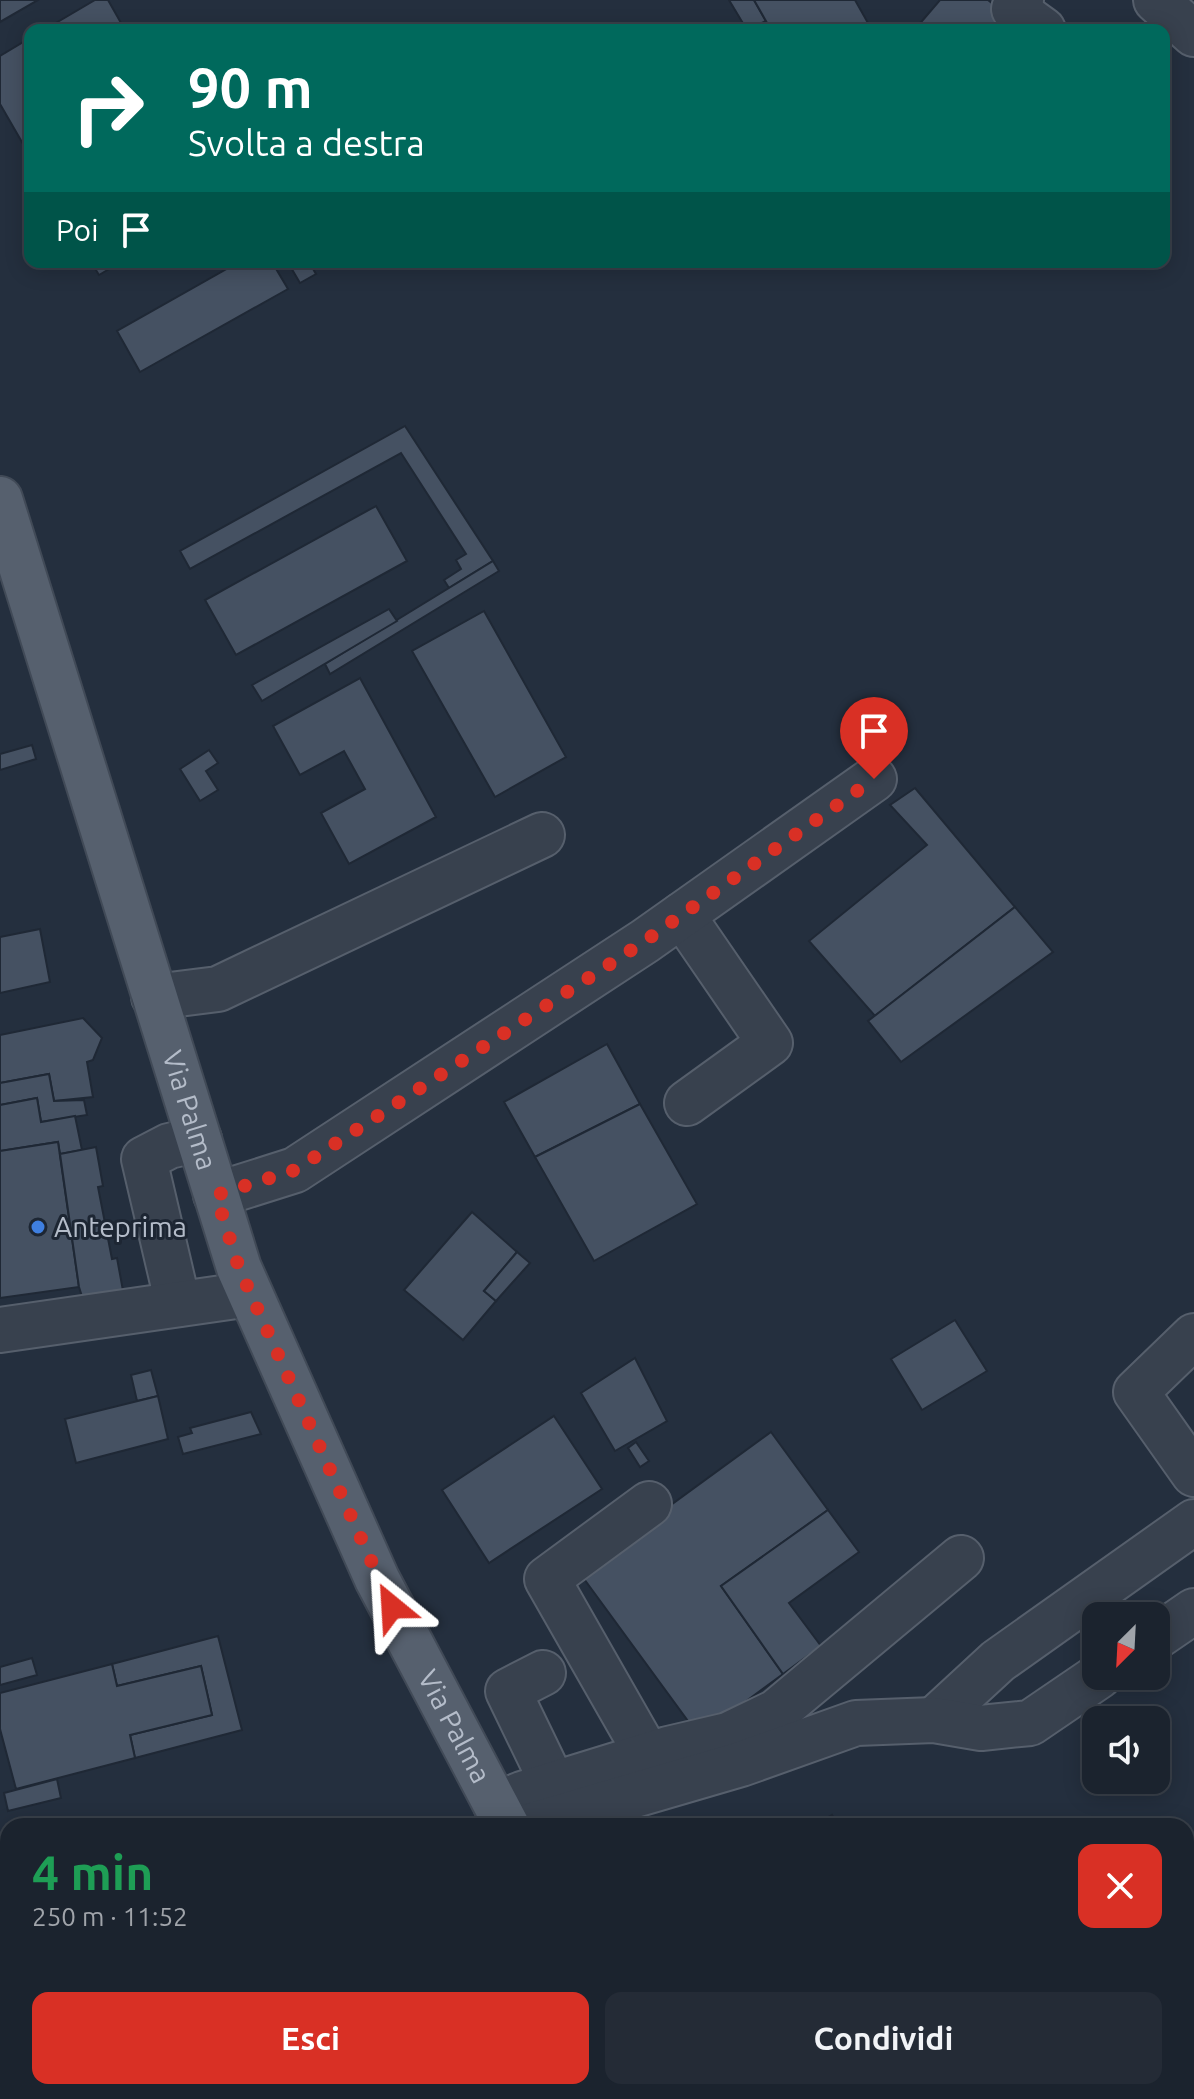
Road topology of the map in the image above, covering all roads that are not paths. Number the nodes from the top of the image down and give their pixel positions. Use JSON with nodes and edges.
{"nodes":[{"id":1,"x":1021,"y":0,"type":"edge"},
{"id":2,"x":1156,"y":0,"type":"edge"},
{"id":3,"x":1035,"y":24,"type":"edge"},
{"id":4,"x":1194,"y":34,"type":"edge"},
{"id":5,"x":0,"y":499,"type":"edge"},
{"id":6,"x":874,"y":779,"type":"dead end"},
{"id":7,"x":542,"y":835,"type":"dead end"},
{"id":8,"x":682,"y":915,"type":"junction"},
{"id":9,"x":154,"y":997,"type":"junction"},
{"id":10,"x":687,"y":1103,"type":"dead end"},
{"id":11,"x":199,"y":1139,"type":"junction"},
{"id":12,"x":216,"y":1195,"type":"junction"},
{"id":13,"x":250,"y":1294,"type":"junction"},
{"id":14,"x":178,"y":1304,"type":"junction"},
{"id":15,"x":0,"y":1330,"type":"edge"},
{"id":16,"x":1194,"y":1336,"type":"edge"},
{"id":17,"x":1194,"y":1474,"type":"edge"},
{"id":18,"x":649,"y":1504,"type":"dead end"},
{"id":19,"x":1194,"y":1522,"type":"edge"},
{"id":20,"x":961,"y":1558,"type":"dead end"},
{"id":21,"x":1194,"y":1611,"type":"edge"},
{"id":22,"x":1170,"y":1627,"type":"edge"},
{"id":23,"x":543,"y":1673,"type":"dead end"},
{"id":24,"x":1082,"y":1688,"type":"edge"},
{"id":25,"x":934,"y":1720,"type":"junction"},
{"id":26,"x":648,"y":1756,"type":"junction"},
{"id":27,"x":553,"y":1784,"type":"junction"},
{"id":28,"x":510,"y":1818,"type":"edge"},
{"id":29,"x":512,"y":1818,"type":"edge"},
{"id":30,"x":515,"y":1818,"type":"edge"}],
"edges":[{"from":1,"to":3,"type":"street"},
{"from":2,"to":4,"type":"street"},
{"from":5,"to":9,"type":"main road","name":"Via Palma"},
{"from":6,"to":8,"type":"street"},
{"from":7,"to":9,"type":"street"},
{"from":8,"to":10,"type":"street"},
{"from":8,"to":12,"type":"street"},
{"from":9,"to":11,"type":"main road","name":"Via Palma"},
{"from":11,"to":12,"type":"main road","name":"Via Palma"},
{"from":11,"to":14,"type":"street"},
{"from":12,"to":13,"type":"main road","name":"Via Palma"},
{"from":13,"to":14,"type":"street"},
{"from":13,"to":28,"type":"main road","name":"Via Palma"},
{"from":14,"to":15,"type":"street"},
{"from":16,"to":17,"type":"street"},
{"from":18,"to":26,"type":"street"},
{"from":19,"to":25,"type":"street"},
{"from":20,"to":26,"type":"street"},
{"from":21,"to":22,"type":"street"},
{"from":23,"to":27,"type":"street"},
{"from":24,"to":25,"type":"street"},
{"from":25,"to":30,"type":"street"},
{"from":26,"to":27,"type":"street"},
{"from":27,"to":29,"type":"street"}]}
